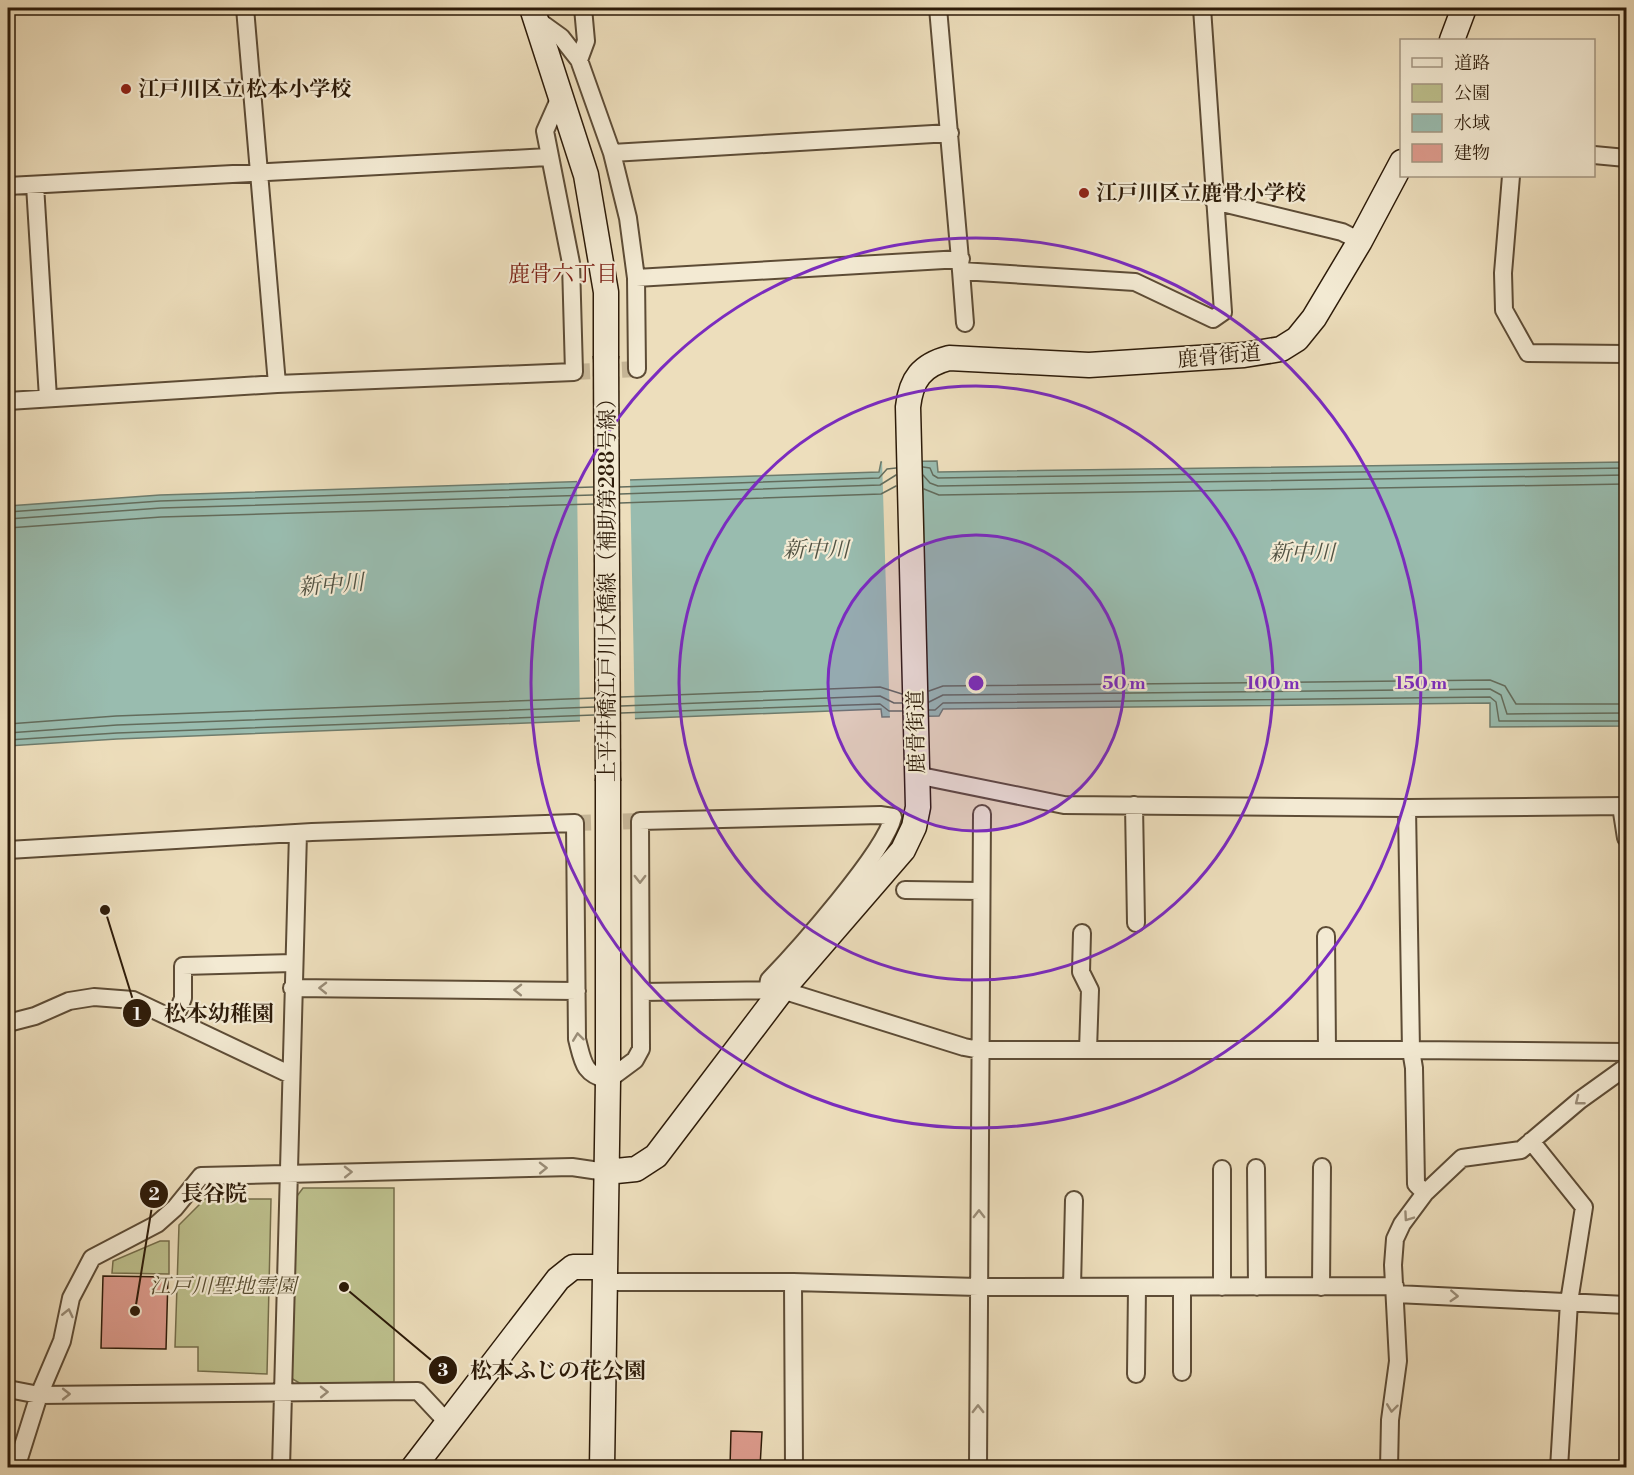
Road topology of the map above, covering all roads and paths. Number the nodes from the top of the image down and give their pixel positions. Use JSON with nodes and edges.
{"nodes":[{"id":1,"x":245,"y":8,"type":"edge"},
{"id":2,"x":583,"y":8,"type":"edge"},
{"id":3,"x":938,"y":8,"type":"edge"},
{"id":4,"x":1202,"y":8,"type":"edge"},
{"id":5,"x":1464,"y":8,"type":"edge"},
{"id":6,"x":534,"y":13,"type":"edge"},
{"id":7,"x":1452,"y":39,"type":"edge"},
{"id":8,"x":579,"y":60,"type":"junction"},
{"id":9,"x":561,"y":95,"type":"junction"},
{"id":10,"x":950,"y":133,"type":"junction"},
{"id":11,"x":612,"y":153,"type":"junction"},
{"id":12,"x":1595,"y":155,"type":"edge"},
{"id":13,"x":548,"y":157,"type":"junction"},
{"id":14,"x":1626,"y":158,"type":"edge"},
{"id":15,"x":1400,"y":164,"type":"edge"},
{"id":16,"x":258,"y":172,"type":"junction"},
{"id":17,"x":1511,"y":177,"type":"edge"},
{"id":18,"x":34,"y":185,"type":"junction"},
{"id":19,"x":8,"y":186,"type":"edge"},
{"id":20,"x":1214,"y":201,"type":"junction"},
{"id":21,"x":1360,"y":241,"type":"junction"},
{"id":22,"x":961,"y":265,"type":"junction"},
{"id":23,"x":636,"y":278,"type":"junction"},
{"id":24,"x":965,"y":323,"type":"dead end"},
{"id":25,"x":1626,"y":354,"type":"edge"},
{"id":26,"x":637,"y":369,"type":"dead end"},
{"id":27,"x":277,"y":384,"type":"junction"},
{"id":28,"x":48,"y":398,"type":"junction"},
{"id":29,"x":8,"y":401,"type":"edge"},
{"id":30,"x":916,"y":766,"type":"junction"},
{"id":31,"x":1134,"y":805,"type":"junction"},
{"id":32,"x":1624,"y":806,"type":"edge"},
{"id":33,"x":1407,"y":808,"type":"junction"},
{"id":34,"x":982,"y":814,"type":"dead end"},
{"id":35,"x":298,"y":833,"type":"junction"},
{"id":36,"x":1626,"y":838,"type":"edge"},
{"id":37,"x":8,"y":850,"type":"edge"},
{"id":38,"x":905,"y":891,"type":"dead end"},
{"id":39,"x":981,"y":891,"type":"junction"},
{"id":40,"x":1136,"y":923,"type":"dead end"},
{"id":41,"x":1082,"y":933,"type":"dead end"},
{"id":42,"x":1326,"y":936,"type":"dead end"},
{"id":43,"x":293,"y":963,"type":"junction"},
{"id":44,"x":292,"y":988,"type":"junction"},
{"id":45,"x":775,"y":990,"type":"junction"},
{"id":46,"x":577,"y":991,"type":"junction"},
{"id":47,"x":641,"y":992,"type":"junction"},
{"id":48,"x":175,"y":1019,"type":"junction"},
{"id":49,"x":8,"y":1023,"type":"edge"},
{"id":50,"x":980,"y":1050,"type":"junction"},
{"id":51,"x":1088,"y":1050,"type":"junction"},
{"id":52,"x":1327,"y":1050,"type":"junction"},
{"id":53,"x":1411,"y":1050,"type":"junction"},
{"id":54,"x":1626,"y":1052,"type":"edge"},
{"id":55,"x":1626,"y":1067,"type":"edge"},
{"id":56,"x":291,"y":1075,"type":"junction"},
{"id":57,"x":608,"y":1080,"type":"junction"},
{"id":58,"x":1531,"y":1141,"type":"junction"},
{"id":59,"x":1322,"y":1167,"type":"dead end"},
{"id":60,"x":1256,"y":1168,"type":"dead end"},
{"id":61,"x":1222,"y":1169,"type":"dead end"},
{"id":62,"x":606,"y":1172,"type":"junction"},
{"id":63,"x":289,"y":1173,"type":"junction"},
{"id":64,"x":1425,"y":1193,"type":"junction"},
{"id":65,"x":1074,"y":1200,"type":"dead end"},
{"id":66,"x":605,"y":1275,"type":"junction"},
{"id":67,"x":793,"y":1282,"type":"junction"},
{"id":68,"x":978,"y":1287,"type":"junction"},
{"id":69,"x":1072,"y":1287,"type":"junction"},
{"id":70,"x":1137,"y":1287,"type":"junction"},
{"id":71,"x":1182,"y":1287,"type":"junction"},
{"id":72,"x":1222,"y":1287,"type":"junction"},
{"id":73,"x":1257,"y":1287,"type":"junction"},
{"id":74,"x":1321,"y":1287,"type":"junction"},
{"id":75,"x":1395,"y":1290,"type":"junction"},
{"id":76,"x":1569,"y":1302,"type":"junction"},
{"id":77,"x":1626,"y":1305,"type":"edge"},
{"id":78,"x":1182,"y":1372,"type":"dead end"},
{"id":79,"x":1136,"y":1374,"type":"dead end"},
{"id":80,"x":8,"y":1389,"type":"edge"},
{"id":81,"x":283,"y":1393,"type":"junction"},
{"id":82,"x":39,"y":1395,"type":"junction"},
{"id":83,"x":446,"y":1421,"type":"junction"},
{"id":84,"x":16,"y":1467,"type":"edge"},
{"id":85,"x":280,"y":1467,"type":"edge"},
{"id":86,"x":413,"y":1467,"type":"edge"},
{"id":87,"x":602,"y":1467,"type":"edge"},
{"id":88,"x":794,"y":1467,"type":"edge"},
{"id":89,"x":978,"y":1467,"type":"edge"},
{"id":90,"x":1389,"y":1467,"type":"edge"},
{"id":91,"x":1559,"y":1467,"type":"edge"}],
"edges":[{"from":1,"to":16,"type":"street"},
{"from":2,"to":8,"type":"street"},
{"from":3,"to":10,"type":"street"},
{"from":4,"to":20,"type":"street"},
{"from":5,"to":7,"type":"street"},
{"from":6,"to":8,"type":"street"},
{"from":6,"to":9,"type":"street","name":"上平井橋江戸川大橋線（補助第288号線）"},
{"from":8,"to":11,"type":"street"},
{"from":9,"to":13,"type":"street"},
{"from":9,"to":57,"type":"street","name":"上平井橋江戸川大橋線（補助第288号線）","bridge":true},
{"from":10,"to":11,"type":"street"},
{"from":10,"to":22,"type":"street"},
{"from":11,"to":23,"type":"street"},
{"from":12,"to":14,"type":"street"},
{"from":13,"to":16,"type":"street"},
{"from":13,"to":27,"type":"street"},
{"from":15,"to":21,"type":"street","name":"鹿骨街道"},
{"from":16,"to":18,"type":"street"},
{"from":16,"to":27,"type":"street"},
{"from":17,"to":25,"type":"street"},
{"from":18,"to":19,"type":"street"},
{"from":18,"to":28,"type":"street"},
{"from":20,"to":21,"type":"street"},
{"from":20,"to":22,"type":"street"},
{"from":21,"to":30,"type":"street","name":"鹿骨街道"},
{"from":22,"to":23,"type":"street"},
{"from":22,"to":24,"type":"street"},
{"from":23,"to":26,"type":"street"},
{"from":27,"to":28,"type":"street"},
{"from":28,"to":29,"type":"street"},
{"from":30,"to":31,"type":"street"},
{"from":30,"to":45,"type":"street","name":"鹿骨街道"},
{"from":31,"to":33,"type":"street"},
{"from":31,"to":40,"type":"street"},
{"from":32,"to":33,"type":"street"},
{"from":32,"to":36,"type":"street"},
{"from":33,"to":53,"type":"street"},
{"from":34,"to":39,"type":"street"},
{"from":35,"to":37,"type":"street"},
{"from":35,"to":43,"type":"street"},
{"from":35,"to":46,"type":"street"},
{"from":38,"to":39,"type":"street"},
{"from":39,"to":50,"type":"street"},
{"from":41,"to":51,"type":"street"},
{"from":42,"to":52,"type":"street"},
{"from":43,"to":44,"type":"street"},
{"from":43,"to":48,"type":"street"},
{"from":46,"to":44,"type":"street","one_way":true},
{"from":44,"to":56,"type":"street"},
{"from":45,"to":47,"type":"street"},
{"from":45,"to":47,"type":"street","one_way":true},
{"from":45,"to":50,"type":"street"},
{"from":45,"to":62,"type":"street","name":"鹿骨街道"},
{"from":57,"to":46,"type":"street","one_way":true},
{"from":47,"to":57,"type":"street"},
{"from":48,"to":49,"type":"street"},
{"from":48,"to":56,"type":"street"},
{"from":50,"to":51,"type":"street"},
{"from":68,"to":50,"type":"street","one_way":true},
{"from":51,"to":52,"type":"street"},
{"from":52,"to":53,"type":"street"},
{"from":53,"to":54,"type":"street"},
{"from":53,"to":64,"type":"street"},
{"from":55,"to":58,"type":"street","one_way":true},
{"from":56,"to":63,"type":"street"},
{"from":57,"to":62,"type":"street","name":"上平井橋江戸川大橋線（補助第288号線）"},
{"from":58,"to":64,"type":"street"},
{"from":58,"to":76,"type":"street"},
{"from":59,"to":74,"type":"street"},
{"from":60,"to":73,"type":"street"},
{"from":61,"to":72,"type":"street"},
{"from":63,"to":62,"type":"street","one_way":true},
{"from":62,"to":66,"type":"street"},
{"from":63,"to":81,"type":"street"},
{"from":82,"to":63,"type":"street","one_way":true},
{"from":64,"to":75,"type":"street","one_way":true},
{"from":65,"to":69,"type":"street"},
{"from":66,"to":67,"type":"street"},
{"from":66,"to":83,"type":"street"},
{"from":66,"to":87,"type":"street"},
{"from":67,"to":68,"type":"street"},
{"from":67,"to":88,"type":"street"},
{"from":68,"to":69,"type":"street"},
{"from":89,"to":68,"type":"street","one_way":true},
{"from":69,"to":70,"type":"street"},
{"from":70,"to":71,"type":"street"},
{"from":70,"to":79,"type":"street"},
{"from":71,"to":72,"type":"street"},
{"from":71,"to":78,"type":"street"},
{"from":72,"to":73,"type":"street"},
{"from":73,"to":74,"type":"street"},
{"from":74,"to":75,"type":"street"},
{"from":75,"to":76,"type":"street","one_way":true},
{"from":75,"to":90,"type":"street","one_way":true},
{"from":76,"to":77,"type":"street"},
{"from":76,"to":91,"type":"street"},
{"from":80,"to":82,"type":"street"},
{"from":82,"to":81,"type":"street","one_way":true},
{"from":81,"to":83,"type":"street","one_way":true},
{"from":81,"to":85,"type":"street"},
{"from":82,"to":84,"type":"street"},
{"from":83,"to":86,"type":"street"}]}
